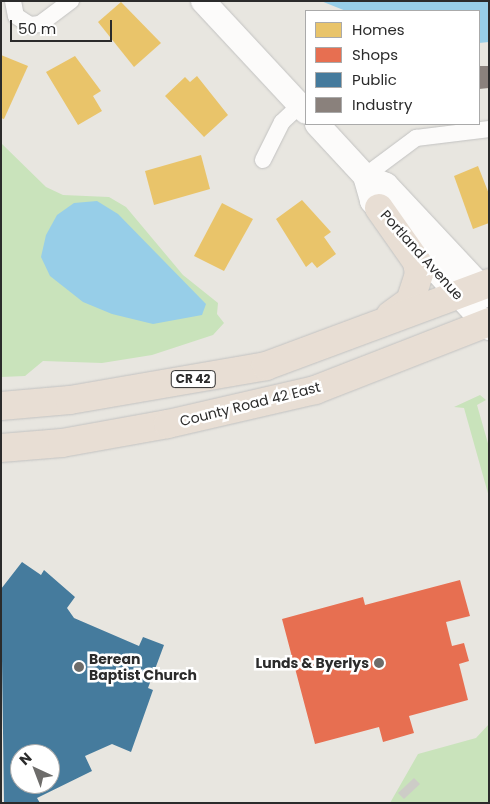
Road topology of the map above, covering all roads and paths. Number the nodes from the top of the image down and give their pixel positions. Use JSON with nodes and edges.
{"nodes":[{"id":1,"x":14,"y":1,"type":"edge"},
{"id":2,"x":71,"y":1,"type":"edge"},
{"id":3,"x":204,"y":1,"type":"edge"},
{"id":4,"x":303,"y":108,"type":"edge"},
{"id":5,"x":318,"y":125,"type":"edge"},
{"id":6,"x":489,"y":129,"type":"edge"},
{"id":7,"x":263,"y":160,"type":"dead end"},
{"id":8,"x":365,"y":176,"type":"junction"},
{"id":9,"x":379,"y":208,"type":"junction"},
{"id":10,"x":479,"y":289,"type":"edge"},
{"id":11,"x":379,"y":324,"type":"junction"},
{"id":12,"x":487,"y":325,"type":"edge"},
{"id":13,"x":1,"y":406,"type":"edge"},
{"id":14,"x":1,"y":448,"type":"edge"}],
"edges":[{"from":1,"to":2,"type":"street"},
{"from":3,"to":4,"type":"street"},
{"from":4,"to":7,"type":"street"},
{"from":5,"to":8,"type":"street","name":"Portland Avenue"},
{"from":6,"to":8,"type":"street"},
{"from":8,"to":9,"type":"street","name":"Portland Avenue"},
{"from":8,"to":10,"type":"street","name":"Portland Avenue"},
{"from":9,"to":10,"type":"street","name":"Portland Avenue"},
{"from":9,"to":11,"type":"highway"},
{"from":10,"to":11,"type":"highway","number":"CR 42"},
{"from":10,"to":12,"type":"street","name":"Portland Avenue"},
{"from":11,"to":13,"type":"highway","number":"CR 42"},
{"from":12,"to":14,"type":"highway","name":"County Road 42 East"}]}
